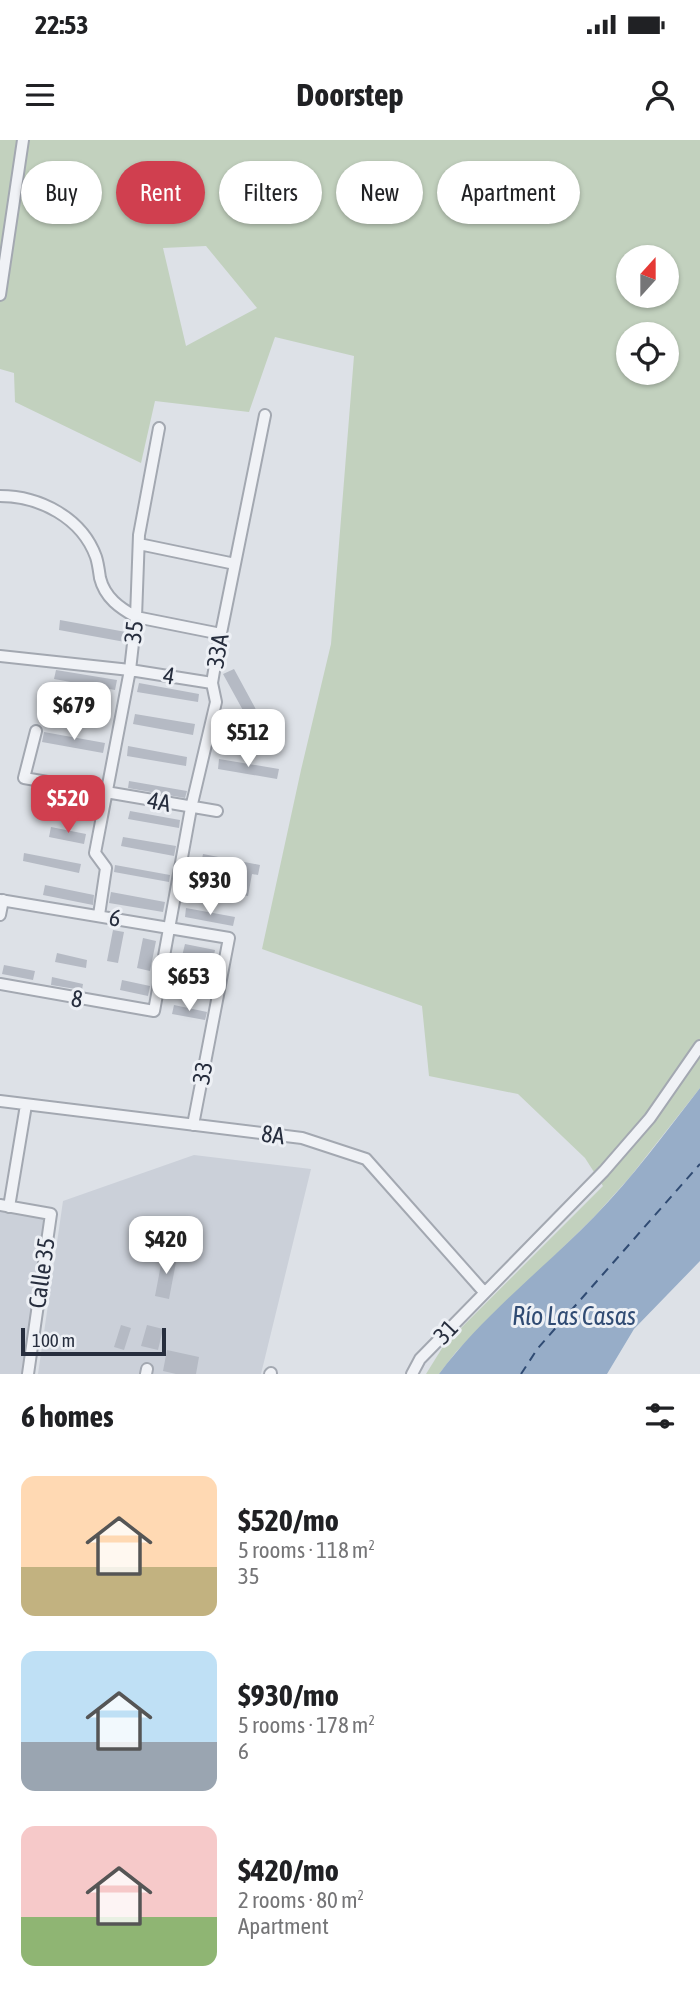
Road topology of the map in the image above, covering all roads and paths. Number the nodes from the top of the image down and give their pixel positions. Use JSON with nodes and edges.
{"nodes":[{"id":1,"x":23,"y":140,"type":"edge"},
{"id":2,"x":0,"y":295,"type":"edge"},
{"id":3,"x":265,"y":415,"type":"dead end"},
{"id":4,"x":159,"y":428,"type":"dead end"},
{"id":5,"x":0,"y":496,"type":"edge"},
{"id":6,"x":139,"y":544,"type":"junction"},
{"id":7,"x":235,"y":564,"type":"junction"},
{"id":8,"x":136,"y":617,"type":"junction"},
{"id":9,"x":221,"y":634,"type":"junction"},
{"id":10,"x":0,"y":656,"type":"edge"},
{"id":11,"x":130,"y":670,"type":"junction"},
{"id":12,"x":212,"y":683,"type":"junction"},
{"id":13,"x":36,"y":731,"type":"dead end"},
{"id":14,"x":107,"y":792,"type":"junction"},
{"id":15,"x":191,"y":808,"type":"junction"},
{"id":16,"x":217,"y":811,"type":"dead end"},
{"id":17,"x":1,"y":900,"type":"edge"},
{"id":18,"x":0,"y":915,"type":"edge"},
{"id":19,"x":99,"y":915,"type":"junction"},
{"id":20,"x":169,"y":927,"type":"junction"},
{"id":21,"x":229,"y":938,"type":"joint"},
{"id":22,"x":0,"y":984,"type":"edge"},
{"id":23,"x":154,"y":1011,"type":"joint"},
{"id":24,"x":700,"y":1046,"type":"edge"},
{"id":25,"x":0,"y":1101,"type":"edge"},
{"id":26,"x":26,"y":1105,"type":"junction"},
{"id":27,"x":193,"y":1125,"type":"junction"},
{"id":28,"x":4,"y":1206,"type":"edge"},
{"id":29,"x":484,"y":1292,"type":"junction"},
{"id":30,"x":28,"y":1374,"type":"edge"},
{"id":31,"x":412,"y":1374,"type":"edge"}],
"edges":[{"from":1,"to":2,"type":"street"},
{"from":3,"to":7,"type":"street","name":"33A"},
{"from":4,"to":6,"type":"street","name":"35"},
{"from":5,"to":8,"type":"street"},
{"from":6,"to":7,"type":"street"},
{"from":6,"to":8,"type":"street","name":"35"},
{"from":7,"to":9,"type":"street","name":"33A"},
{"from":8,"to":9,"type":"street"},
{"from":8,"to":11,"type":"street","name":"35"},
{"from":9,"to":12,"type":"street","name":"33A"},
{"from":10,"to":11,"type":"street","name":"4"},
{"from":11,"to":12,"type":"street","name":"4"},
{"from":11,"to":14,"type":"street","name":"35"},
{"from":12,"to":15,"type":"street","name":"33A"},
{"from":13,"to":14,"type":"street","name":"4A"},
{"from":14,"to":15,"type":"street","name":"4A"},
{"from":14,"to":19,"type":"street","name":"35"},
{"from":15,"to":16,"type":"street","name":"4A"},
{"from":15,"to":20,"type":"street","name":"33A"},
{"from":17,"to":18,"type":"street"},
{"from":17,"to":19,"type":"street","name":"6"},
{"from":19,"to":20,"type":"street","name":"6"},
{"from":20,"to":21,"type":"street","name":"6"},
{"from":20,"to":23,"type":"street","name":"33A"},
{"from":21,"to":27,"type":"street","name":"33"},
{"from":22,"to":23,"type":"street","name":"8"},
{"from":24,"to":29,"type":"street","name":"31"},
{"from":25,"to":26,"type":"street","name":"8A"},
{"from":26,"to":27,"type":"street","name":"8A"},
{"from":26,"to":28,"type":"street"},
{"from":27,"to":29,"type":"street","name":"8A"},
{"from":28,"to":30,"type":"street","name":"Calle 35"},
{"from":29,"to":31,"type":"street","name":"31"}]}
